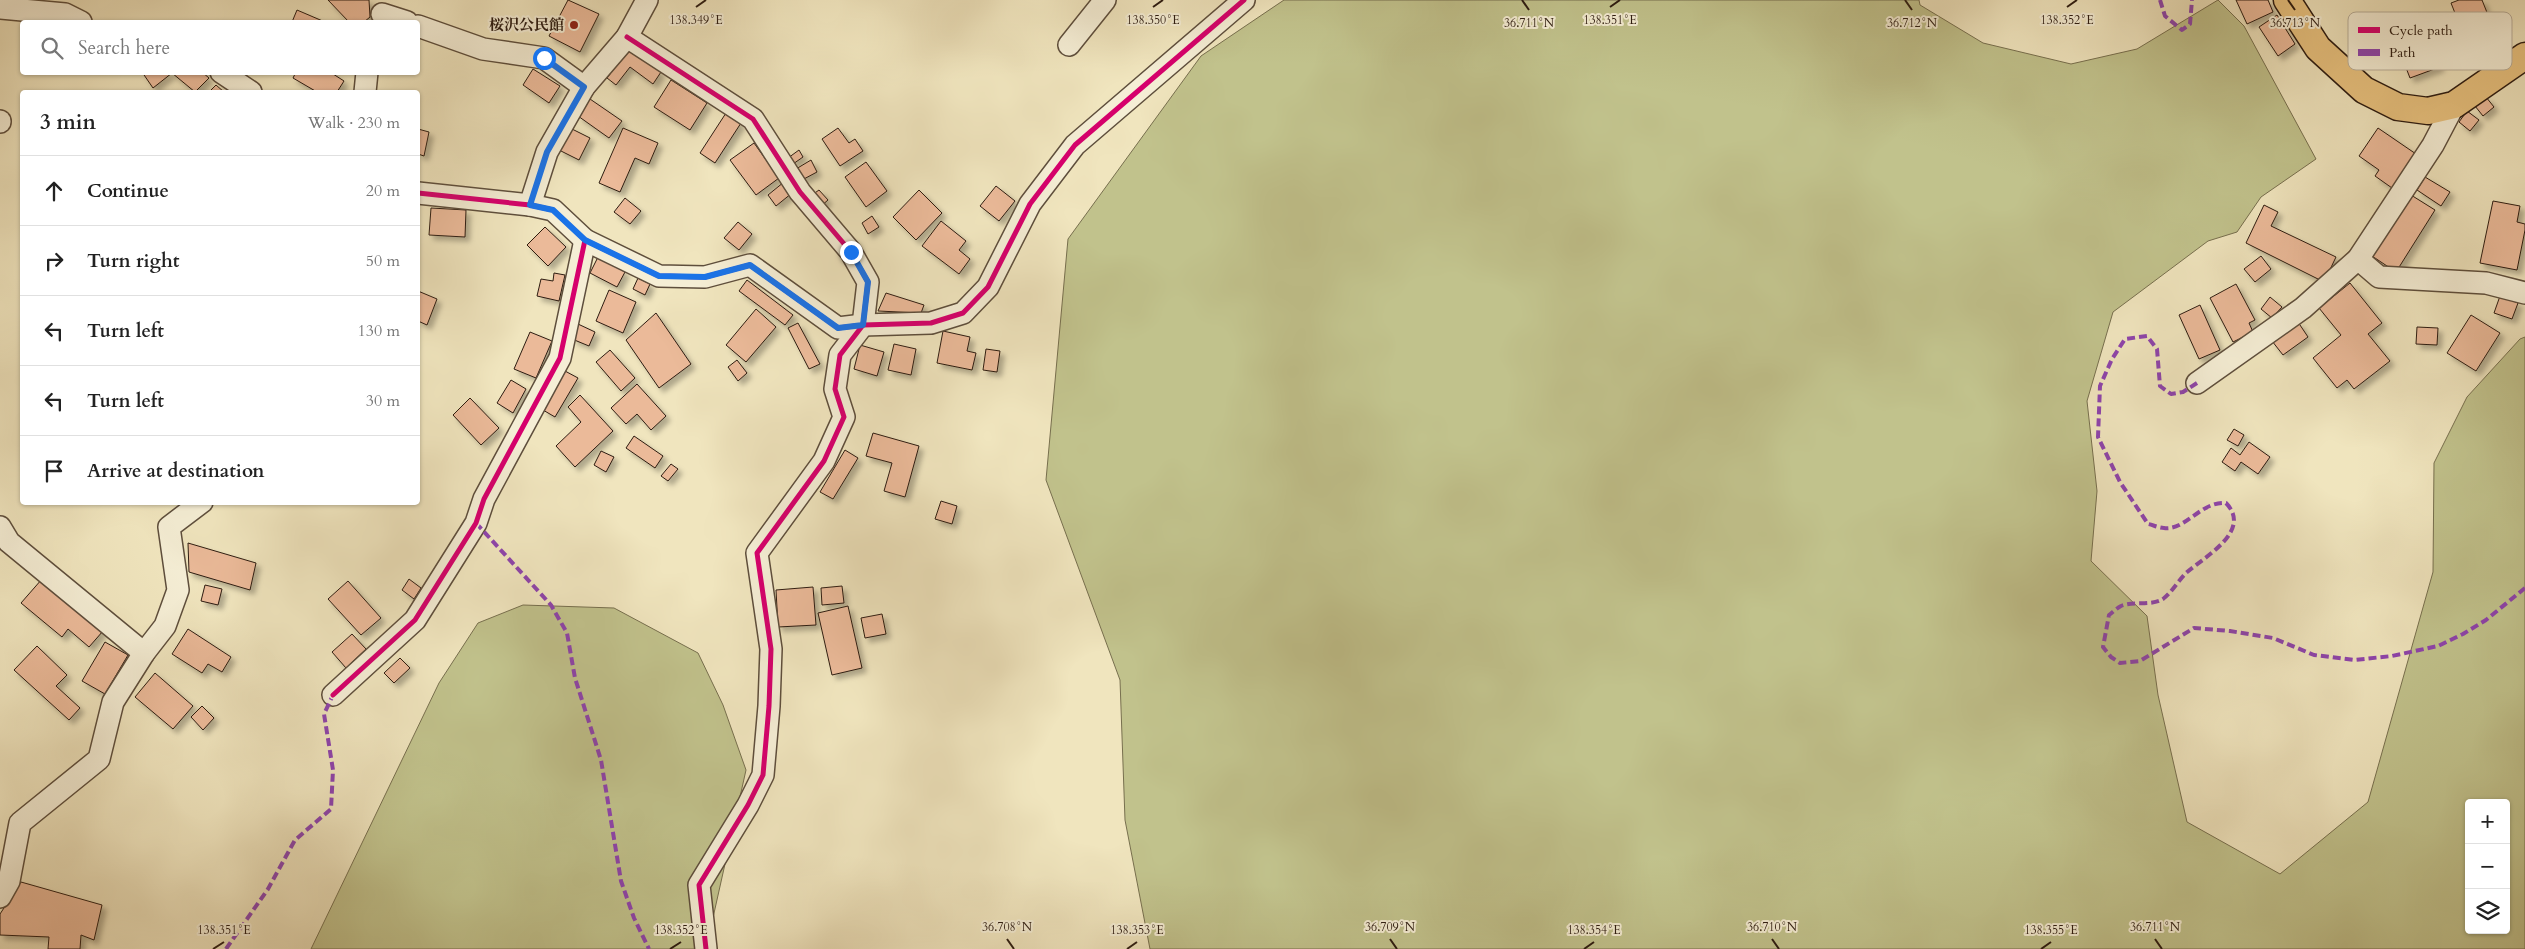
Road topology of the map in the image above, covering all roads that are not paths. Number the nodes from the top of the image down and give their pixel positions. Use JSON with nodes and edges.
{"nodes":[{"id":1,"x":647,"y":0,"type":"edge"},
{"id":2,"x":1105,"y":0,"type":"edge"},
{"id":3,"x":1244,"y":0,"type":"edge"},
{"id":4,"x":2286,"y":0,"type":"edge"},
{"id":5,"x":0,"y":8,"type":"edge"},
{"id":6,"x":382,"y":12,"type":"edge"},
{"id":7,"x":77,"y":20,"type":"edge"},
{"id":8,"x":402,"y":20,"type":"edge"},
{"id":9,"x":420,"y":27,"type":"edge"},
{"id":10,"x":627,"y":37,"type":"junction"},
{"id":11,"x":1069,"y":45,"type":"dead end"},
{"id":12,"x":2525,"y":56,"type":"edge"},
{"id":13,"x":2512,"y":65,"type":"edge"},
{"id":14,"x":2505,"y":70,"type":"edge"},
{"id":15,"x":226,"y":75,"type":"edge"},
{"id":16,"x":367,"y":75,"type":"edge"},
{"id":17,"x":584,"y":87,"type":"junction"},
{"id":18,"x":248,"y":90,"type":"edge"},
{"id":19,"x":365,"y":90,"type":"edge"},
{"id":20,"x":2454,"y":105,"type":"junction"},
{"id":21,"x":420,"y":193,"type":"edge"},
{"id":22,"x":530,"y":205,"type":"junction"},
{"id":23,"x":585,"y":240,"type":"junction"},
{"id":24,"x":2358,"y":259,"type":"junction"},
{"id":25,"x":2525,"y":294,"type":"edge"},
{"id":26,"x":863,"y":325,"type":"junction"},
{"id":27,"x":2197,"y":383,"type":"dead end"},
{"id":28,"x":198,"y":505,"type":"edge"},
{"id":29,"x":0,"y":527,"type":"edge"},
{"id":30,"x":144,"y":653,"type":"junction"},
{"id":31,"x":333,"y":695,"type":"dead end"},
{"id":32,"x":0,"y":897,"type":"edge"},
{"id":33,"x":706,"y":949,"type":"edge"}],
"edges":[{"from":1,"to":10,"type":"street"},
{"from":2,"to":11,"type":"street"},
{"from":3,"to":26,"type":"street"},
{"from":4,"to":20,"type":"main road"},
{"from":5,"to":7,"type":"street"},
{"from":6,"to":8,"type":"street"},
{"from":9,"to":17,"type":"street"},
{"from":10,"to":17,"type":"street"},
{"from":10,"to":26,"type":"street"},
{"from":12,"to":13,"type":"main road"},
{"from":14,"to":20,"type":"main road"},
{"from":15,"to":18,"type":"street"},
{"from":16,"to":19,"type":"street"},
{"from":17,"to":22,"type":"street"},
{"from":20,"to":24,"type":"street"},
{"from":21,"to":22,"type":"street"},
{"from":22,"to":23,"type":"street"},
{"from":23,"to":26,"type":"street"},
{"from":23,"to":31,"type":"street"},
{"from":24,"to":25,"type":"street"},
{"from":24,"to":27,"type":"street"},
{"from":26,"to":33,"type":"street"},
{"from":28,"to":30,"type":"street"},
{"from":29,"to":30,"type":"street"},
{"from":30,"to":32,"type":"street"}]}
